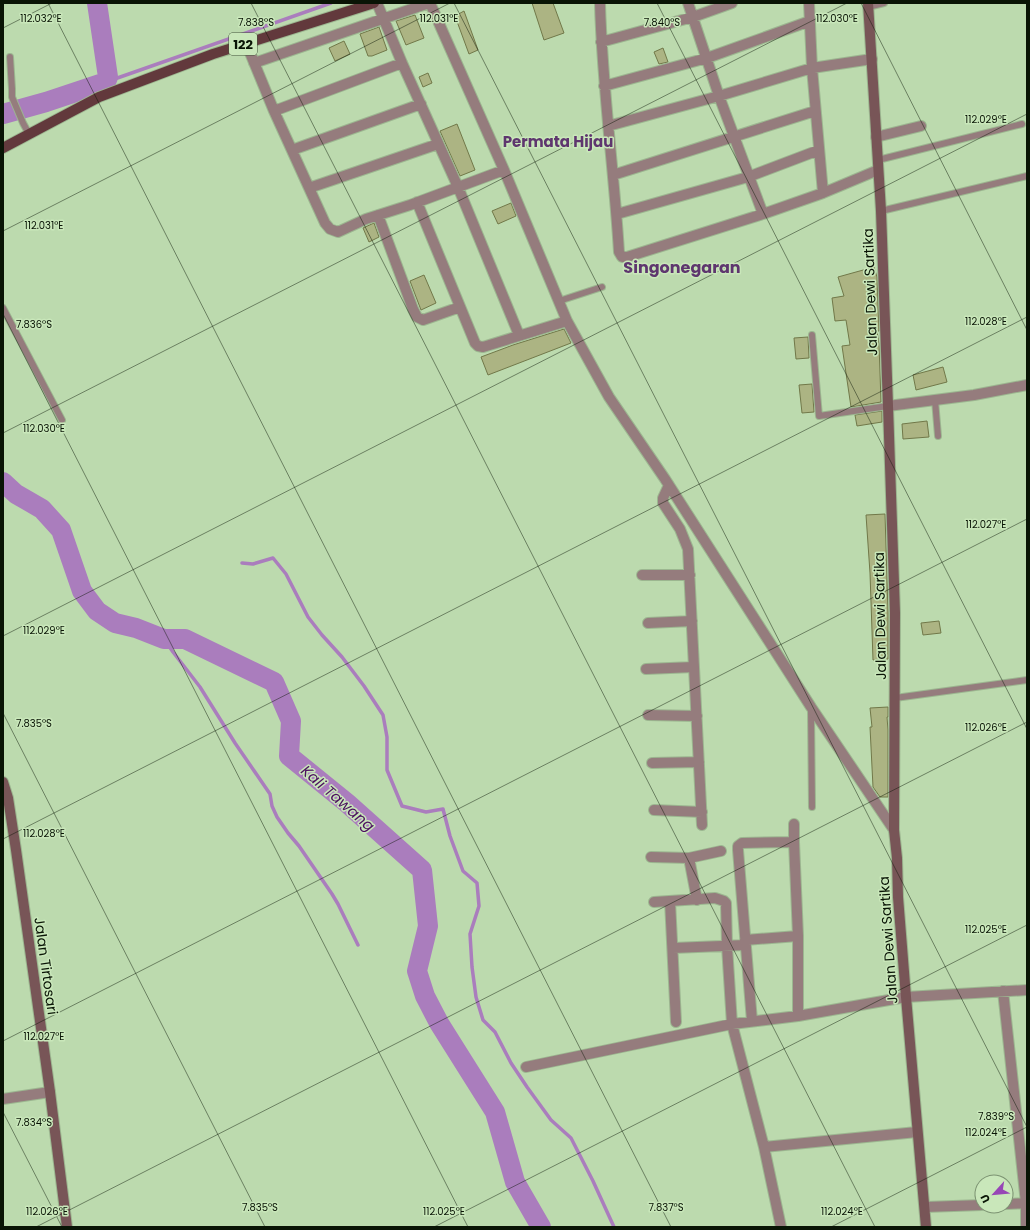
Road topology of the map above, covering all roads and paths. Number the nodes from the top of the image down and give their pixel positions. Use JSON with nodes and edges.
{"nodes":[{"id":1,"x":374,"y":3,"type":"edge"},
{"id":2,"x":377,"y":3,"type":"edge"},
{"id":3,"x":429,"y":3,"type":"edge"},
{"id":4,"x":600,"y":3,"type":"edge"},
{"id":5,"x":688,"y":3,"type":"edge"},
{"id":6,"x":732,"y":3,"type":"edge"},
{"id":7,"x":809,"y":3,"type":"edge"},
{"id":8,"x":884,"y":3,"type":"edge"},
{"id":9,"x":868,"y":5,"type":"edge"},
{"id":10,"x":693,"y":17,"type":"junction"},
{"id":11,"x":384,"y":19,"type":"junction"},
{"id":12,"x":810,"y":21,"type":"junction"},
{"id":13,"x":600,"y":42,"type":"junction"},
{"id":14,"x":246,"y":43,"type":"junction"},
{"id":15,"x":10,"y":57,"type":"dead end"},
{"id":16,"x":706,"y":58,"type":"junction"},
{"id":17,"x":872,"y":59,"type":"junction"},
{"id":18,"x":402,"y":62,"type":"junction"},
{"id":19,"x":254,"y":63,"type":"junction"},
{"id":20,"x":812,"y":68,"type":"junction"},
{"id":21,"x":604,"y":86,"type":"junction"},
{"id":22,"x":719,"y":96,"type":"junction"},
{"id":23,"x":421,"y":104,"type":"junction"},
{"id":24,"x":815,"y":110,"type":"junction"},
{"id":25,"x":274,"y":111,"type":"junction"},
{"id":26,"x":1022,"y":124,"type":"dead end"},
{"id":27,"x":608,"y":126,"type":"junction"},
{"id":28,"x":920,"y":126,"type":"dead end"},
{"id":29,"x":29,"y":134,"type":"junction"},
{"id":30,"x":734,"y":137,"type":"junction"},
{"id":31,"x":876,"y":137,"type":"junction"},
{"id":32,"x":438,"y":144,"type":"junction"},
{"id":33,"x":3,"y":148,"type":"edge"},
{"id":34,"x":292,"y":150,"type":"junction"},
{"id":35,"x":819,"y":150,"type":"junction"},
{"id":36,"x":878,"y":165,"type":"junction"},
{"id":37,"x":504,"y":170,"type":"junction"},
{"id":38,"x":613,"y":175,"type":"junction"},
{"id":39,"x":1027,"y":176,"type":"edge"},
{"id":40,"x":748,"y":177,"type":"junction"},
{"id":41,"x":458,"y":187,"type":"junction"},
{"id":42,"x":309,"y":188,"type":"junction"},
{"id":43,"x":823,"y":193,"type":"junction"},
{"id":44,"x":417,"y":202,"type":"junction"},
{"id":45,"x":881,"y":211,"type":"junction"},
{"id":46,"x":617,"y":214,"type":"junction"},
{"id":47,"x":762,"y":214,"type":"junction"},
{"id":48,"x":378,"y":215,"type":"junction"},
{"id":49,"x":602,"y":287,"type":"dead end"},
{"id":50,"x":559,"y":301,"type":"junction"},
{"id":51,"x":460,"y":307,"type":"junction"},
{"id":52,"x":3,"y":308,"type":"edge"},
{"id":53,"x":567,"y":321,"type":"junction"},
{"id":54,"x":519,"y":335,"type":"junction"},
{"id":55,"x":812,"y":335,"type":"dead end"},
{"id":56,"x":1027,"y":385,"type":"edge"},
{"id":57,"x":935,"y":400,"type":"junction"},
{"id":58,"x":888,"y":406,"type":"junction"},
{"id":59,"x":62,"y":420,"type":"dead end"},
{"id":60,"x":938,"y":436,"type":"dead end"},
{"id":61,"x":669,"y":485,"type":"junction"},
{"id":62,"x":642,"y":575,"type":"dead end"},
{"id":63,"x":690,"y":575,"type":"junction"},
{"id":64,"x":692,"y":621,"type":"junction"},
{"id":65,"x":648,"y":623,"type":"dead end"},
{"id":66,"x":694,"y":667,"type":"junction"},
{"id":67,"x":646,"y":669,"type":"dead end"},
{"id":68,"x":1027,"y":680,"type":"edge"},
{"id":69,"x":894,"y":698,"type":"junction"},
{"id":70,"x":811,"y":707,"type":"junction"},
{"id":71,"x":648,"y":715,"type":"dead end"},
{"id":72,"x":697,"y":716,"type":"junction"},
{"id":73,"x":699,"y":762,"type":"junction"},
{"id":74,"x":652,"y":763,"type":"dead end"},
{"id":75,"x":3,"y":782,"type":"edge"},
{"id":76,"x":812,"y":807,"type":"dead end"},
{"id":77,"x":654,"y":810,"type":"dead end"},
{"id":78,"x":702,"y":812,"type":"junction"},
{"id":79,"x":794,"y":824,"type":"dead end"},
{"id":80,"x":702,"y":825,"type":"dead end"},
{"id":81,"x":894,"y":830,"type":"junction"},
{"id":82,"x":794,"y":842,"type":"junction"},
{"id":83,"x":722,"y":851,"type":"dead end"},
{"id":84,"x":651,"y":857,"type":"dead end"},
{"id":85,"x":690,"y":858,"type":"junction"},
{"id":86,"x":697,"y":900,"type":"junction"},
{"id":87,"x":670,"y":901,"type":"junction"},
{"id":88,"x":654,"y":902,"type":"dead end"},
{"id":89,"x":798,"y":936,"type":"junction"},
{"id":90,"x":745,"y":942,"type":"junction"},
{"id":91,"x":727,"y":946,"type":"junction"},
{"id":92,"x":673,"y":948,"type":"junction"},
{"id":93,"x":1027,"y":990,"type":"edge"},
{"id":94,"x":1003,"y":991,"type":"junction"},
{"id":95,"x":906,"y":997,"type":"junction"},
{"id":96,"x":798,"y":1016,"type":"junction"},
{"id":97,"x":752,"y":1021,"type":"junction"},
{"id":98,"x":676,"y":1022,"type":"dead end"},
{"id":99,"x":732,"y":1024,"type":"junction"},
{"id":100,"x":526,"y":1068,"type":"dead end"},
{"id":101,"x":50,"y":1092,"type":"junction"},
{"id":102,"x":3,"y":1099,"type":"edge"},
{"id":103,"x":917,"y":1132,"type":"junction"},
{"id":104,"x":764,"y":1147,"type":"junction"},
{"id":105,"x":1026,"y":1203,"type":"junction"},
{"id":106,"x":1014,"y":1204,"type":"edge"},
{"id":107,"x":974,"y":1205,"type":"edge"},
{"id":108,"x":925,"y":1207,"type":"junction"},
{"id":109,"x":67,"y":1227,"type":"edge"},
{"id":110,"x":781,"y":1227,"type":"edge"},
{"id":111,"x":926,"y":1227,"type":"edge"},
{"id":112,"x":1026,"y":1227,"type":"edge"}],
"edges":[{"from":1,"to":14,"type":"main road","number":"122"},
{"from":2,"to":11,"type":"street"},
{"from":3,"to":11,"type":"street"},
{"from":3,"to":37,"type":"street"},
{"from":4,"to":13,"type":"street"},
{"from":5,"to":10,"type":"street"},
{"from":6,"to":10,"type":"street"},
{"from":7,"to":12,"type":"street"},
{"from":8,"to":9,"type":"lane"},
{"from":9,"to":17,"type":"main road","name":"Jalan Dewi Sartika"},
{"from":10,"to":13,"type":"street"},
{"from":10,"to":16,"type":"street"},
{"from":11,"to":18,"type":"street"},
{"from":11,"to":19,"type":"street"},
{"from":12,"to":16,"type":"street"},
{"from":12,"to":20,"type":"street"},
{"from":13,"to":21,"type":"street"},
{"from":14,"to":19,"type":"street"},
{"from":14,"to":29,"type":"main road","number":"122"},
{"from":15,"to":29,"type":"lane"},
{"from":16,"to":21,"type":"street"},
{"from":16,"to":22,"type":"street"},
{"from":17,"to":20,"type":"street"},
{"from":17,"to":31,"type":"main road","name":"Jalan Dewi Sartika"},
{"from":18,"to":23,"type":"street"},
{"from":18,"to":25,"type":"street"},
{"from":19,"to":25,"type":"street"},
{"from":20,"to":22,"type":"street"},
{"from":20,"to":24,"type":"street"},
{"from":21,"to":27,"type":"street"},
{"from":22,"to":27,"type":"street"},
{"from":22,"to":30,"type":"street"},
{"from":23,"to":32,"type":"street"},
{"from":23,"to":34,"type":"street"},
{"from":24,"to":30,"type":"street"},
{"from":24,"to":35,"type":"street"},
{"from":25,"to":34,"type":"street"},
{"from":26,"to":36,"type":"lane"},
{"from":27,"to":38,"type":"street"},
{"from":28,"to":31,"type":"street"},
{"from":29,"to":33,"type":"main road","number":"122"},
{"from":30,"to":38,"type":"street"},
{"from":30,"to":40,"type":"street"},
{"from":31,"to":36,"type":"main road","name":"Jalan Dewi Sartika"},
{"from":32,"to":41,"type":"street"},
{"from":32,"to":42,"type":"street"},
{"from":34,"to":42,"type":"street"},
{"from":35,"to":40,"type":"street"},
{"from":35,"to":43,"type":"street"},
{"from":36,"to":43,"type":"street"},
{"from":36,"to":45,"type":"main road","name":"Jalan Dewi Sartika"},
{"from":37,"to":41,"type":"street"},
{"from":37,"to":50,"type":"street"},
{"from":38,"to":46,"type":"street"},
{"from":39,"to":45,"type":"lane"},
{"from":40,"to":46,"type":"street"},
{"from":40,"to":47,"type":"street"},
{"from":41,"to":44,"type":"street"},
{"from":41,"to":54,"type":"street"},
{"from":42,"to":48,"type":"street"},
{"from":43,"to":47,"type":"street"},
{"from":44,"to":48,"type":"street"},
{"from":44,"to":51,"type":"street"},
{"from":45,"to":58,"type":"main road","name":"Jalan Dewi Sartika"},
{"from":46,"to":47,"type":"street"},
{"from":48,"to":51,"type":"street"},
{"from":49,"to":50,"type":"lane"},
{"from":50,"to":53,"type":"street"},
{"from":51,"to":54,"type":"street"},
{"from":52,"to":59,"type":"lane"},
{"from":53,"to":54,"type":"street"},
{"from":53,"to":61,"type":"street"},
{"from":55,"to":58,"type":"lane"},
{"from":56,"to":57,"type":"street"},
{"from":57,"to":58,"type":"street"},
{"from":57,"to":60,"type":"lane"},
{"from":58,"to":69,"type":"main road","name":"Jalan Dewi Sartika"},
{"from":61,"to":63,"type":"street"},
{"from":61,"to":70,"type":"street"},
{"from":62,"to":63,"type":"street"},
{"from":63,"to":64,"type":"street"},
{"from":64,"to":65,"type":"street"},
{"from":64,"to":66,"type":"street"},
{"from":66,"to":67,"type":"street"},
{"from":66,"to":72,"type":"street"},
{"from":68,"to":69,"type":"lane"},
{"from":69,"to":81,"type":"main road","name":"Jalan Dewi Sartika"},
{"from":70,"to":76,"type":"lane"},
{"from":70,"to":81,"type":"street"},
{"from":71,"to":72,"type":"street"},
{"from":72,"to":73,"type":"street"},
{"from":73,"to":74,"type":"street"},
{"from":73,"to":78,"type":"street"},
{"from":75,"to":101,"type":"main road","name":"Jalan Tirtosari"},
{"from":77,"to":78,"type":"street"},
{"from":78,"to":80,"type":"street"},
{"from":79,"to":82,"type":"street"},
{"from":81,"to":95,"type":"main road","name":"Jalan Dewi Sartika"},
{"from":82,"to":89,"type":"street"},
{"from":82,"to":90,"type":"street"},
{"from":83,"to":85,"type":"street"},
{"from":84,"to":85,"type":"street"},
{"from":85,"to":86,"type":"street"},
{"from":86,"to":87,"type":"street"},
{"from":86,"to":91,"type":"street"},
{"from":87,"to":88,"type":"street"},
{"from":87,"to":92,"type":"street"},
{"from":89,"to":90,"type":"street"},
{"from":89,"to":96,"type":"street"},
{"from":90,"to":91,"type":"street"},
{"from":90,"to":97,"type":"street"},
{"from":91,"to":92,"type":"street"},
{"from":91,"to":99,"type":"street"},
{"from":92,"to":98,"type":"street"},
{"from":93,"to":94,"type":"street"},
{"from":94,"to":95,"type":"street"},
{"from":94,"to":105,"type":"street"},
{"from":95,"to":96,"type":"street"},
{"from":95,"to":103,"type":"main road","name":"Jalan Dewi Sartika"},
{"from":96,"to":97,"type":"street"},
{"from":97,"to":99,"type":"street"},
{"from":99,"to":100,"type":"street"},
{"from":99,"to":104,"type":"street"},
{"from":101,"to":102,"type":"street"},
{"from":101,"to":109,"type":"main road","name":"Jalan Tirtosari"},
{"from":103,"to":104,"type":"street"},
{"from":103,"to":108,"type":"main road","name":"Jalan Dewi Sartika"},
{"from":104,"to":110,"type":"street"},
{"from":105,"to":106,"type":"street"},
{"from":105,"to":112,"type":"street"},
{"from":107,"to":108,"type":"street"},
{"from":108,"to":111,"type":"main road","name":"Jalan Dewi Sartika"}]}
